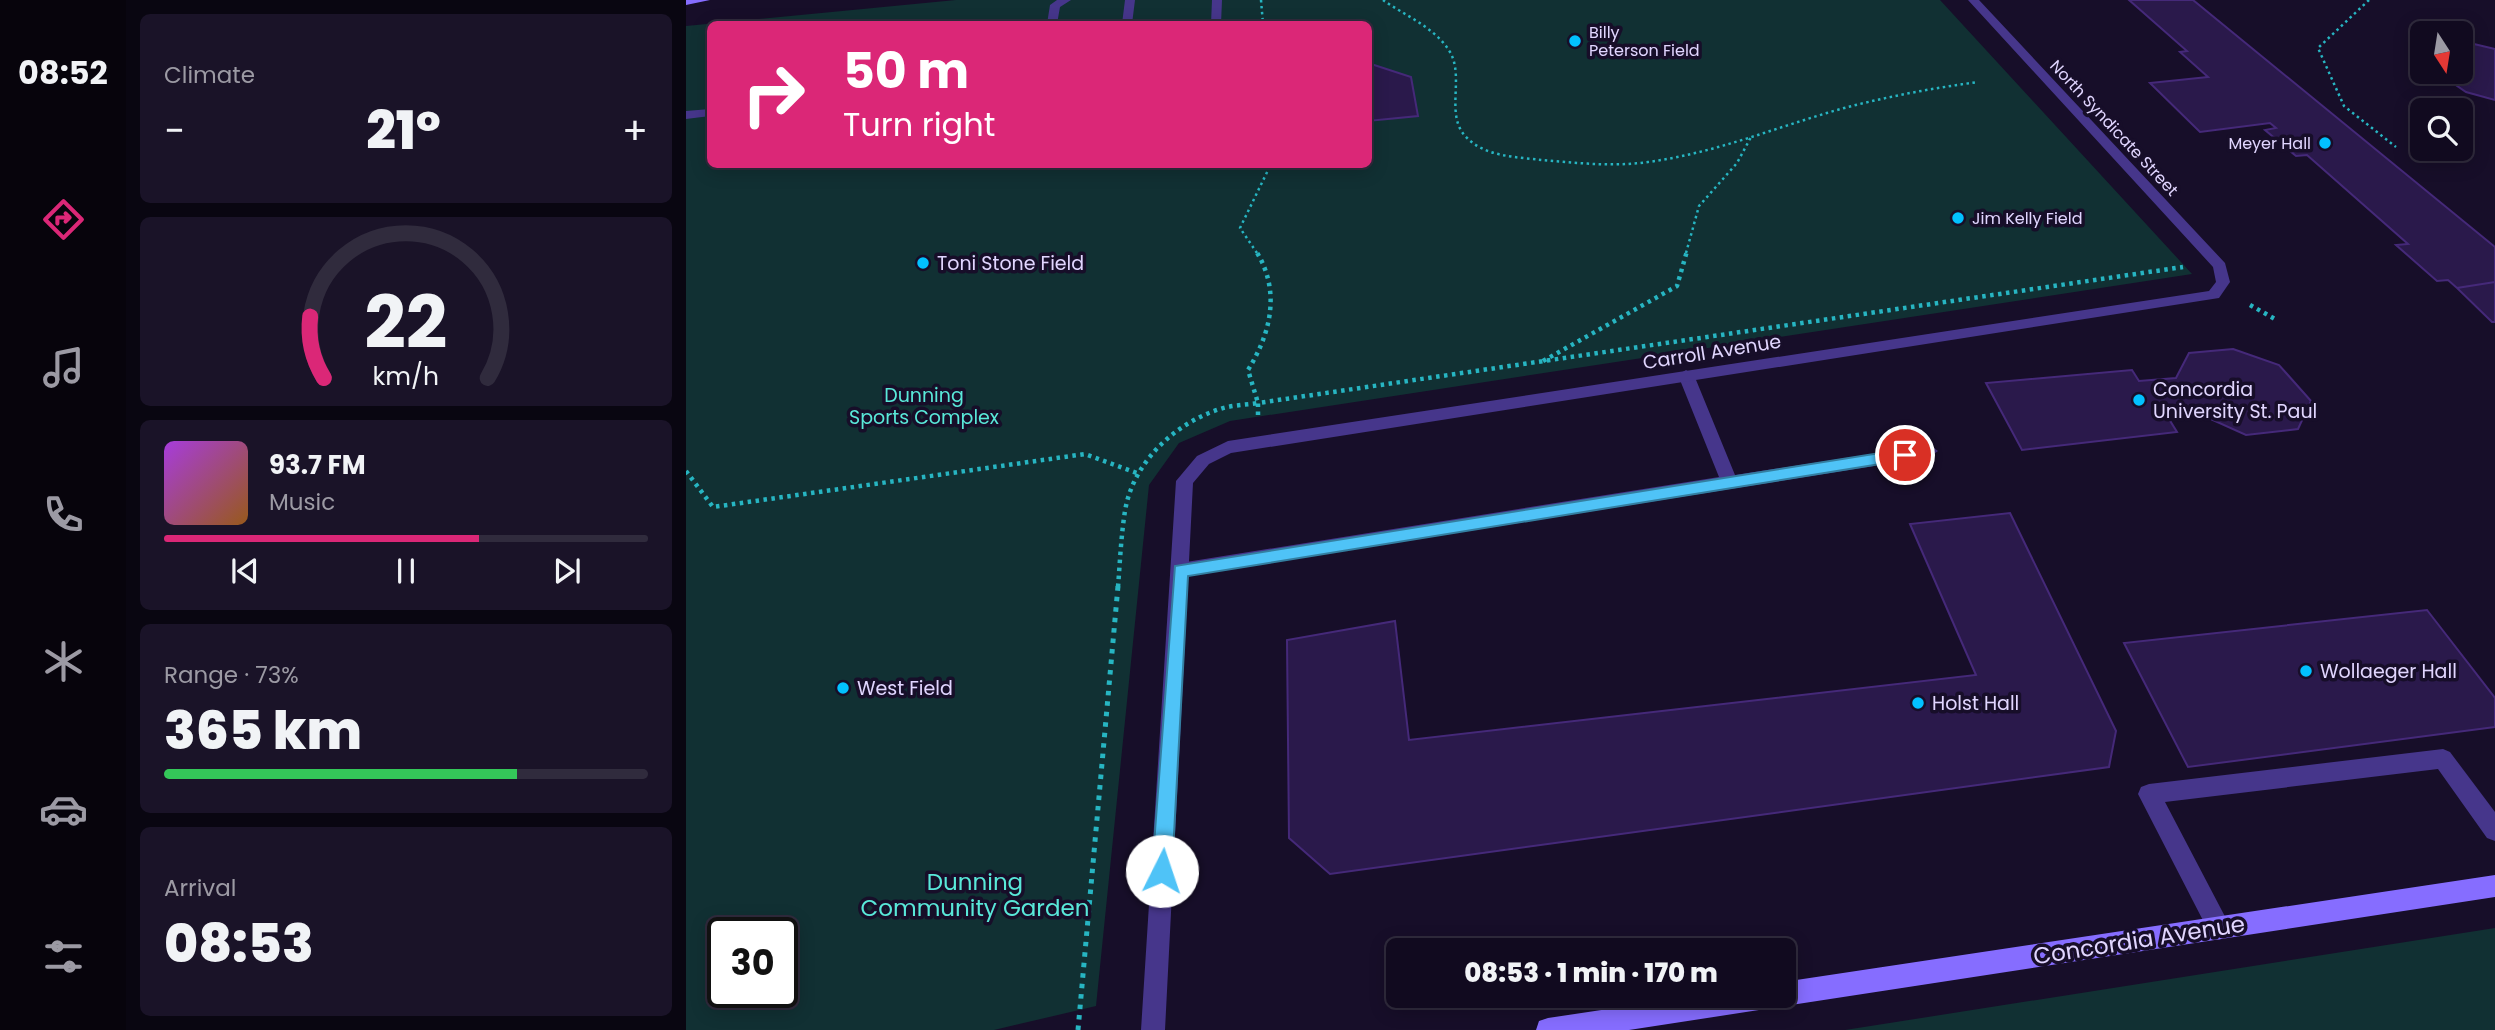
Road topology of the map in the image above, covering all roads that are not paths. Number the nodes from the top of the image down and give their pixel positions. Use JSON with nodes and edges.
{"nodes":[{"id":1,"x":705,"y":0,"type":"edge"},
{"id":2,"x":1066,"y":0,"type":"edge"},
{"id":3,"x":1130,"y":0,"type":"edge"},
{"id":4,"x":1217,"y":0,"type":"edge"},
{"id":5,"x":1973,"y":0,"type":"edge"},
{"id":6,"x":686,"y":2,"type":"edge"},
{"id":7,"x":1052,"y":21,"type":"edge"},
{"id":8,"x":1127,"y":21,"type":"edge"},
{"id":9,"x":1216,"y":21,"type":"edge"},
{"id":10,"x":707,"y":113,"type":"edge"},
{"id":11,"x":686,"y":115,"type":"edge"},
{"id":12,"x":2223,"y":282,"type":"joint"},
{"id":13,"x":1686,"y":375,"type":"junction"},
{"id":14,"x":1930,"y":451,"type":"dead end"},
{"id":15,"x":1728,"y":482,"type":"junction"},
{"id":16,"x":1180,"y":570,"type":"junction"},
{"id":17,"x":2495,"y":830,"type":"edge"},
{"id":18,"x":2495,"y":886,"type":"edge"},
{"id":19,"x":2219,"y":928,"type":"junction"},
{"id":20,"x":1796,"y":992,"type":"edge"},
{"id":21,"x":1694,"y":1008,"type":"edge"},
{"id":22,"x":1153,"y":1030,"type":"edge"},
{"id":23,"x":1548,"y":1030,"type":"edge"}],
"edges":[{"from":1,"to":6,"type":"street"},
{"from":2,"to":7,"type":"street"},
{"from":3,"to":8,"type":"street"},
{"from":4,"to":9,"type":"street"},
{"from":5,"to":12,"type":"street","name":"North Syndicate Street"},
{"from":10,"to":11,"type":"street"},
{"from":12,"to":13,"type":"street","name":"Carroll Avenue"},
{"from":13,"to":15,"type":"street"},
{"from":13,"to":16,"type":"street","name":"Carroll Avenue"},
{"from":14,"to":15,"type":"street"},
{"from":15,"to":16,"type":"street"},
{"from":16,"to":22,"type":"street"},
{"from":17,"to":19,"type":"street"},
{"from":18,"to":19,"type":"street","name":"Concordia Avenue"},
{"from":19,"to":20,"type":"street","name":"Concordia Avenue"},
{"from":21,"to":23,"type":"street"}]}
